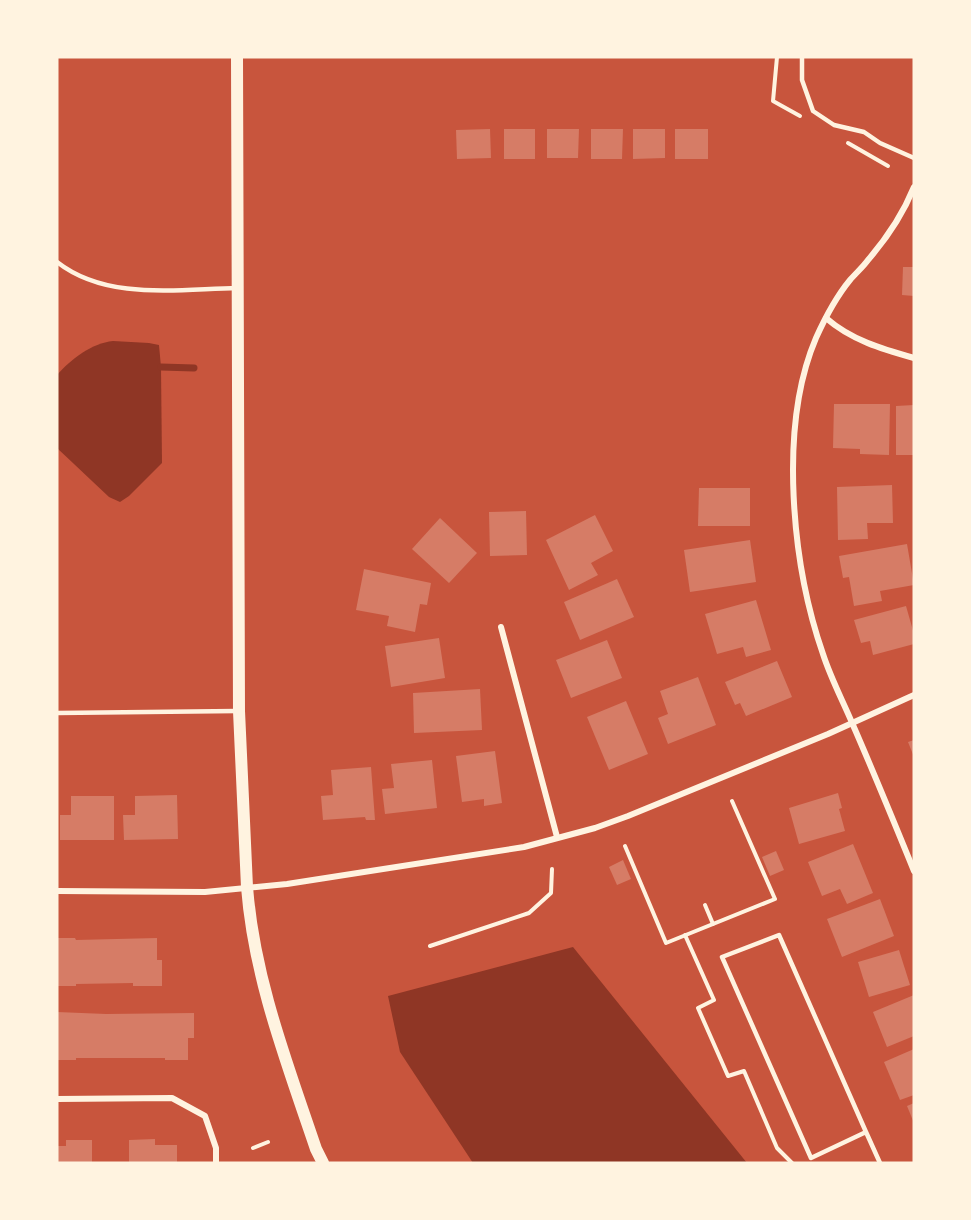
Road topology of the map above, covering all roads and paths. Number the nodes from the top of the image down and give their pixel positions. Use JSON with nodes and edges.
{"nodes":[{"id":1,"x":237,"y":57,"type":"edge"},
{"id":2,"x":802,"y":57,"type":"edge"},
{"id":3,"x":914,"y":158,"type":"edge"},
{"id":4,"x":914,"y":187,"type":"edge"},
{"id":5,"x":57,"y":262,"type":"edge"},
{"id":6,"x":238,"y":288,"type":"junction"},
{"id":7,"x":826,"y":318,"type":"junction"},
{"id":8,"x":914,"y":358,"type":"edge"},
{"id":9,"x":501,"y":627,"type":"dead end"},
{"id":10,"x":914,"y":695,"type":"edge"},
{"id":11,"x":239,"y":711,"type":"junction"},
{"id":12,"x":57,"y":713,"type":"edge"},
{"id":13,"x":852,"y":723,"type":"junction"},
{"id":14,"x":732,"y":801,"type":"dead end"},
{"id":15,"x":557,"y":837,"type":"junction"},
{"id":16,"x":625,"y":846,"type":"dead end"},
{"id":17,"x":552,"y":870,"type":"dead end"},
{"id":18,"x":914,"y":871,"type":"edge"},
{"id":19,"x":247,"y":887,"type":"junction"},
{"id":20,"x":57,"y":891,"type":"edge"},
{"id":21,"x":705,"y":904,"type":"dead end"},
{"id":22,"x":713,"y":924,"type":"junction"},
{"id":23,"x":686,"y":935,"type":"junction"},
{"id":24,"x":430,"y":946,"type":"dead end"},
{"id":25,"x":57,"y":1099,"type":"edge"},
{"id":26,"x":866,"y":1132,"type":"junction"},
{"id":27,"x":268,"y":1142,"type":"dead end"},
{"id":28,"x":253,"y":1148,"type":"dead end"},
{"id":29,"x":216,"y":1163,"type":"edge"},
{"id":30,"x":323,"y":1163,"type":"edge"},
{"id":31,"x":792,"y":1163,"type":"edge"},
{"id":32,"x":880,"y":1163,"type":"edge"}],
"edges":[{"from":1,"to":6,"type":"main road"},
{"from":2,"to":3,"type":"lane"},
{"from":4,"to":7,"type":"street"},
{"from":5,"to":6,"type":"lane"},
{"from":6,"to":11,"type":"main road"},
{"from":7,"to":8,"type":"street"},
{"from":7,"to":13,"type":"street"},
{"from":9,"to":15,"type":"street"},
{"from":10,"to":13,"type":"street"},
{"from":11,"to":12,"type":"lane"},
{"from":11,"to":19,"type":"main road"},
{"from":13,"to":15,"type":"street"},
{"from":13,"to":18,"type":"street"},
{"from":14,"to":22,"type":"path"},
{"from":15,"to":19,"type":"street"},
{"from":16,"to":23,"type":"path"},
{"from":17,"to":24,"type":"path"},
{"from":19,"to":20,"type":"street"},
{"from":19,"to":30,"type":"main road"},
{"from":21,"to":22,"type":"path"},
{"from":22,"to":23,"type":"path"},
{"from":23,"to":31,"type":"path"},
{"from":25,"to":29,"type":"street"},
{"from":26,"to":26,"type":"lane"},
{"from":26,"to":32,"type":"lane"},
{"from":27,"to":28,"type":"path"}]}
